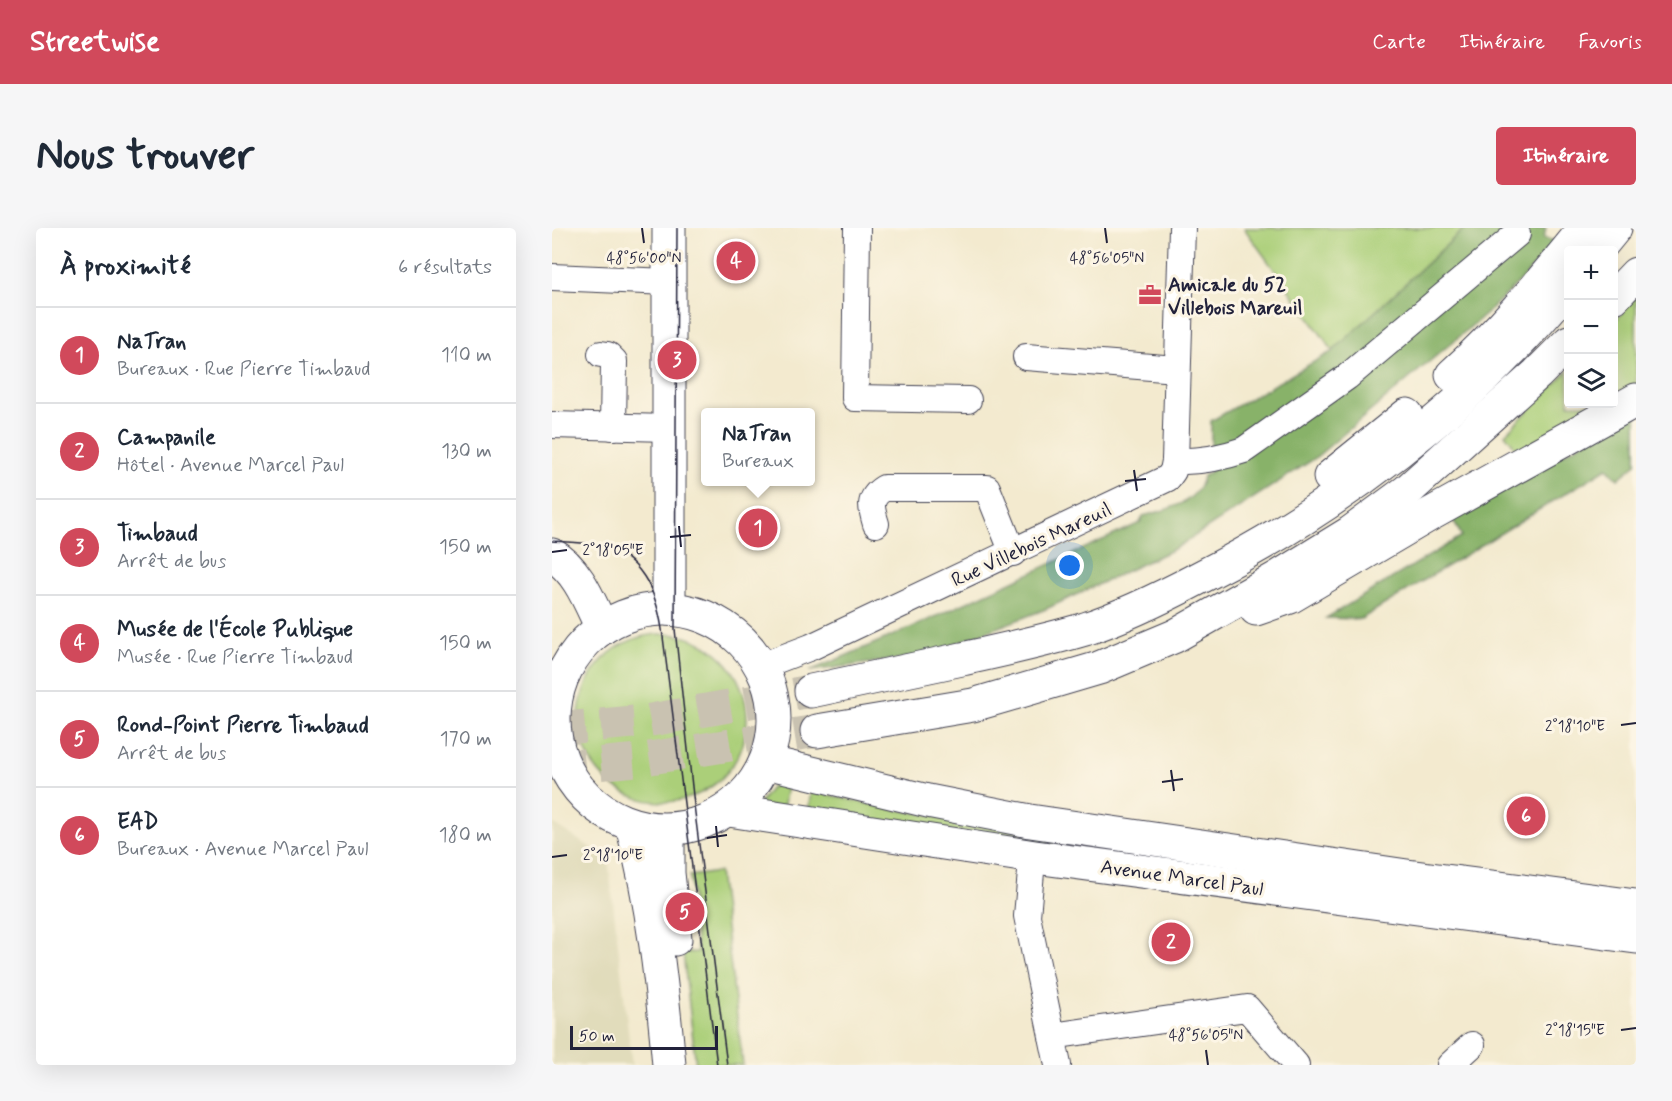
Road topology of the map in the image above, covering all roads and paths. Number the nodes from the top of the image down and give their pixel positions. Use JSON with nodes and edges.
{"nodes":[{"id":1,"x":669,"y":228,"type":"edge"},
{"id":2,"x":857,"y":228,"type":"edge"},
{"id":3,"x":1182,"y":228,"type":"edge"},
{"id":4,"x":1585,"y":228,"type":"edge"},
{"id":5,"x":1615,"y":228,"type":"edge"},
{"id":6,"x":1517,"y":234,"type":"dead end"},
{"id":7,"x":1600,"y":246,"type":"edge"},
{"id":8,"x":1636,"y":274,"type":"edge"},
{"id":9,"x":552,"y":277,"type":"edge"},
{"id":10,"x":668,"y":282,"type":"junction"},
{"id":11,"x":1564,"y":291,"type":"edge"},
{"id":12,"x":1618,"y":293,"type":"edge"},
{"id":13,"x":1564,"y":347,"type":"edge"},
{"id":14,"x":601,"y":354,"type":"dead end"},
{"id":15,"x":1026,"y":357,"type":"dead end"},
{"id":16,"x":1176,"y":369,"type":"junction"},
{"id":17,"x":968,"y":400,"type":"dead end"},
{"id":18,"x":1636,"y":400,"type":"edge"},
{"id":19,"x":552,"y":426,"type":"edge"},
{"id":20,"x":613,"y":427,"type":"junction"},
{"id":21,"x":668,"y":428,"type":"junction"},
{"id":22,"x":1175,"y":460,"type":"junction"},
{"id":23,"x":876,"y":524,"type":"dead end"},
{"id":24,"x":1013,"y":553,"type":"junction"},
{"id":25,"x":552,"y":555,"type":"edge"},
{"id":26,"x":669,"y":609,"type":"junction"},
{"id":27,"x":602,"y":628,"type":"junction"},
{"id":28,"x":1174,"y":636,"type":"junction"},
{"id":29,"x":1000,"y":650,"type":"junction"},
{"id":30,"x":761,"y":666,"type":"junction"},
{"id":31,"x":559,"y":669,"type":"edge"},
{"id":32,"x":811,"y":691,"type":"tunnel mouth"},
{"id":33,"x":816,"y":731,"type":"tunnel mouth"},
{"id":34,"x":766,"y":762,"type":"junction"},
{"id":35,"x":585,"y":795,"type":"junction"},
{"id":36,"x":552,"y":798,"type":"edge"},
{"id":37,"x":729,"y":810,"type":"junction"},
{"id":38,"x":632,"y":825,"type":"junction"},
{"id":39,"x":668,"y":830,"type":"junction"},
{"id":40,"x":1035,"y":857,"type":"junction"},
{"id":41,"x":1636,"y":906,"type":"edge"},
{"id":42,"x":1636,"y":938,"type":"edge"},
{"id":43,"x":1052,"y":1036,"type":"junction"},
{"id":44,"x":1472,"y":1045,"type":"dead end"},
{"id":45,"x":669,"y":1065,"type":"edge"},
{"id":46,"x":688,"y":1065,"type":"edge"},
{"id":47,"x":1058,"y":1065,"type":"edge"},
{"id":48,"x":1296,"y":1065,"type":"edge"},
{"id":49,"x":1450,"y":1065,"type":"edge"}],
"edges":[{"from":1,"to":10,"type":"main road"},
{"from":2,"to":17,"type":"street"},
{"from":3,"to":16,"type":"street"},
{"from":4,"to":29,"type":"main road"},
{"from":5,"to":7,"type":"main road"},
{"from":6,"to":22,"type":"street"},
{"from":8,"to":12,"type":"main road"},
{"from":9,"to":10,"type":"street"},
{"from":10,"to":21,"type":"main road"},
{"from":11,"to":29,"type":"main road"},
{"from":13,"to":28,"type":"main road"},
{"from":14,"to":20,"type":"street"},
{"from":15,"to":16,"type":"street"},
{"from":16,"to":22,"type":"street"},
{"from":18,"to":28,"type":"main road"},
{"from":19,"to":20,"type":"street"},
{"from":20,"to":21,"type":"street"},
{"from":21,"to":26,"type":"main road"},
{"from":22,"to":24,"type":"street","name":"Rue Villebois Mareuil"},
{"from":23,"to":24,"type":"street"},
{"from":24,"to":30,"type":"street","name":"Rue Villebois Mareuil"},
{"from":25,"to":27,"type":"main road"},
{"from":26,"to":27,"type":"main road"},
{"from":26,"to":30,"type":"main road"},
{"from":27,"to":31,"type":"main road"},
{"from":28,"to":33,"type":"main road"},
{"from":29,"to":32,"type":"main road"},
{"from":30,"to":34,"type":"main road"},
{"from":31,"to":35,"type":"main road"},
{"from":34,"to":37,"type":"main road"},
{"from":34,"to":41,"type":"main road","name":"Avenue Marcel Paul"},
{"from":35,"to":36,"type":"main road"},
{"from":35,"to":38,"type":"main road"},
{"from":37,"to":39,"type":"main road"},
{"from":37,"to":40,"type":"main road","name":"Avenue Marcel Paul"},
{"from":38,"to":39,"type":"main road"},
{"from":38,"to":45,"type":"main road"},
{"from":39,"to":46,"type":"main road"},
{"from":40,"to":42,"type":"main road","name":"Avenue Marcel Paul"},
{"from":40,"to":43,"type":"street"},
{"from":43,"to":47,"type":"street"},
{"from":43,"to":48,"type":"street"},
{"from":44,"to":49,"type":"street"}]}
